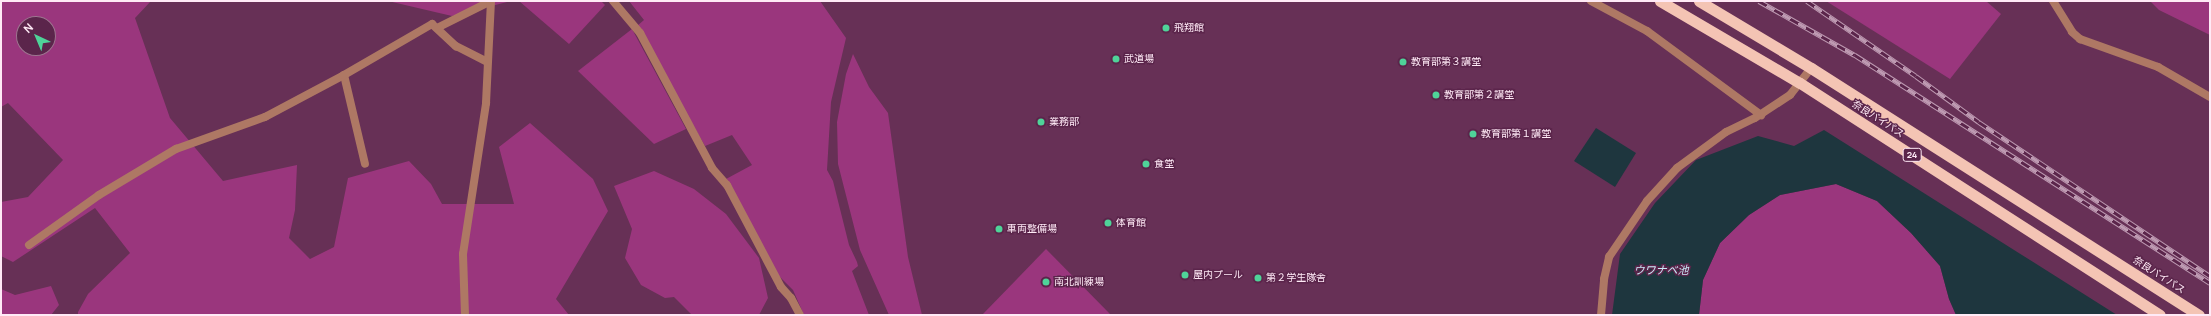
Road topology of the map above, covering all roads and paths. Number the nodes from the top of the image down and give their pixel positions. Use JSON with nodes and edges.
{"nodes":[{"id":1,"x":491,"y":1,"type":"edge"},
{"id":2,"x":613,"y":1,"type":"edge"},
{"id":3,"x":1591,"y":1,"type":"edge"},
{"id":4,"x":1660,"y":1,"type":"edge"},
{"id":5,"x":1699,"y":1,"type":"edge"},
{"id":6,"x":2053,"y":1,"type":"edge"},
{"id":7,"x":437,"y":28,"type":"junction"},
{"id":8,"x":487,"y":62,"type":"junction"},
{"id":9,"x":1811,"y":68,"type":"junction"},
{"id":10,"x":344,"y":75,"type":"junction"},
{"id":11,"x":1800,"y":82,"type":"junction"},
{"id":12,"x":2210,"y":97,"type":"edge"},
{"id":13,"x":1761,"y":115,"type":"junction"},
{"id":14,"x":365,"y":164,"type":"dead end"},
{"id":15,"x":29,"y":245,"type":"dead end"},
{"id":16,"x":465,"y":315,"type":"edge"},
{"id":17,"x":800,"y":315,"type":"edge"},
{"id":18,"x":1601,"y":315,"type":"edge"},
{"id":19,"x":2160,"y":315,"type":"edge"},
{"id":20,"x":2198,"y":315,"type":"edge"}],
"edges":[{"from":1,"to":7,"type":"street"},
{"from":1,"to":8,"type":"street"},
{"from":2,"to":17,"type":"street"},
{"from":3,"to":13,"type":"street"},
{"from":4,"to":11,"type":"highway","name":"奈良バイパス","number":"24"},
{"from":5,"to":9,"type":"highway","name":"奈良バイパス","number":"24"},
{"from":6,"to":12,"type":"street"},
{"from":7,"to":8,"type":"street"},
{"from":7,"to":10,"type":"street"},
{"from":8,"to":16,"type":"street"},
{"from":9,"to":11,"type":"street"},
{"from":9,"to":20,"type":"highway","name":"奈良バイパス","number":"24"},
{"from":10,"to":14,"type":"street"},
{"from":10,"to":15,"type":"street"},
{"from":11,"to":13,"type":"street"},
{"from":11,"to":19,"type":"highway","name":"奈良バイパス","number":"24"},
{"from":13,"to":18,"type":"street"}]}
